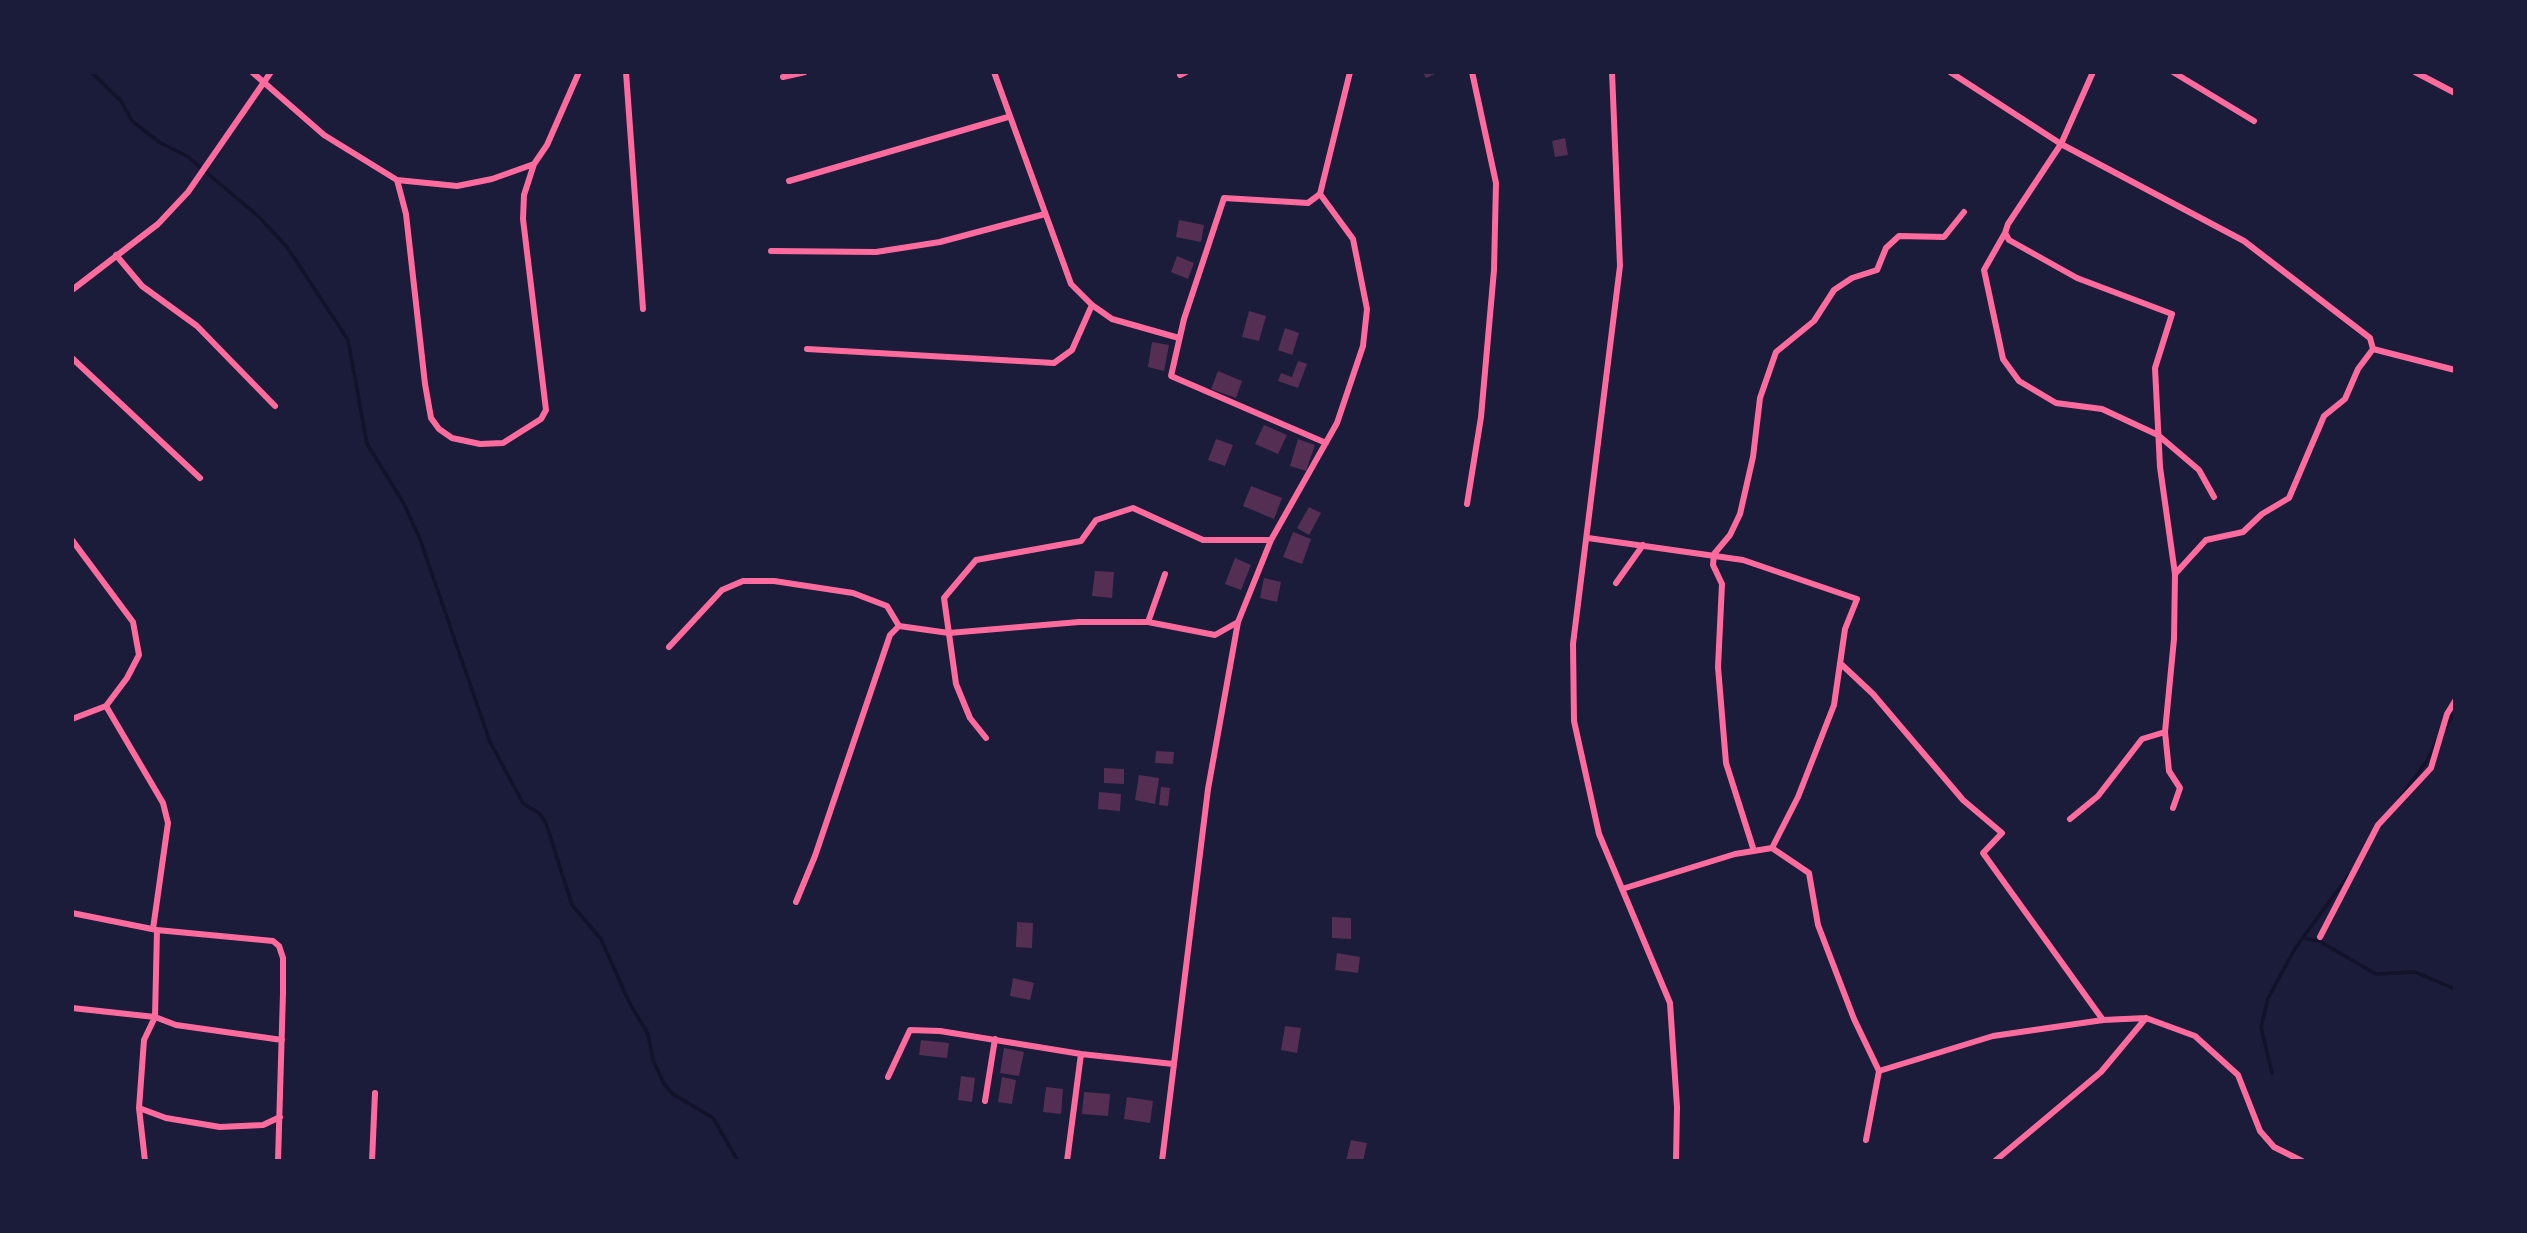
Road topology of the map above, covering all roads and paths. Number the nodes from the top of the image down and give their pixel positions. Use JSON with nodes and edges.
{"nodes":[{"id":1,"x":253,"y":72,"type":"edge"},
{"id":2,"x":271,"y":72,"type":"edge"},
{"id":3,"x":579,"y":72,"type":"edge"},
{"id":4,"x":626,"y":72,"type":"edge"},
{"id":5,"x":805,"y":72,"type":"edge"},
{"id":6,"x":994,"y":72,"type":"edge"},
{"id":7,"x":1350,"y":72,"type":"edge"},
{"id":8,"x":1472,"y":72,"type":"edge"},
{"id":9,"x":1612,"y":72,"type":"edge"},
{"id":10,"x":1950,"y":72,"type":"edge"},
{"id":11,"x":2093,"y":72,"type":"edge"},
{"id":12,"x":2173,"y":72,"type":"edge"},
{"id":13,"x":2415,"y":72,"type":"edge"},
{"id":14,"x":783,"y":77,"type":"dead end"},
{"id":15,"x":263,"y":81,"type":"junction"},
{"id":16,"x":2455,"y":93,"type":"edge"},
{"id":17,"x":1008,"y":117,"type":"junction"},
{"id":18,"x":2254,"y":121,"type":"dead end"},
{"id":19,"x":2061,"y":144,"type":"junction"},
{"id":20,"x":534,"y":164,"type":"junction"},
{"id":21,"x":397,"y":180,"type":"junction"},
{"id":22,"x":789,"y":181,"type":"dead end"},
{"id":23,"x":1320,"y":194,"type":"junction"},
{"id":24,"x":1964,"y":212,"type":"dead end"},
{"id":25,"x":1045,"y":214,"type":"junction"},
{"id":26,"x":2006,"y":233,"type":"junction"},
{"id":27,"x":771,"y":251,"type":"dead end"},
{"id":28,"x":116,"y":255,"type":"junction"},
{"id":29,"x":72,"y":290,"type":"edge"},
{"id":30,"x":1092,"y":305,"type":"junction"},
{"id":31,"x":643,"y":309,"type":"dead end"},
{"id":32,"x":1179,"y":338,"type":"junction"},
{"id":33,"x":807,"y":349,"type":"dead end"},
{"id":34,"x":2373,"y":349,"type":"junction"},
{"id":35,"x":72,"y":358,"type":"edge"},
{"id":36,"x":2455,"y":370,"type":"edge"},
{"id":37,"x":275,"y":406,"type":"dead end"},
{"id":38,"x":2158,"y":435,"type":"junction"},
{"id":39,"x":1326,"y":443,"type":"junction"},
{"id":40,"x":200,"y":478,"type":"dead end"},
{"id":41,"x":2214,"y":497,"type":"dead end"},
{"id":42,"x":1467,"y":504,"type":"dead end"},
{"id":43,"x":1588,"y":538,"type":"junction"},
{"id":44,"x":72,"y":540,"type":"edge"},
{"id":45,"x":1271,"y":540,"type":"junction"},
{"id":46,"x":1643,"y":545,"type":"junction"},
{"id":47,"x":1714,"y":554,"type":"junction"},
{"id":48,"x":1165,"y":574,"type":"dead end"},
{"id":49,"x":2175,"y":574,"type":"junction"},
{"id":50,"x":1616,"y":583,"type":"dead end"},
{"id":51,"x":1148,"y":622,"type":"junction"},
{"id":52,"x":1238,"y":622,"type":"junction"},
{"id":53,"x":900,"y":626,"type":"junction"},
{"id":54,"x":949,"y":634,"type":"junction"},
{"id":55,"x":669,"y":647,"type":"dead end"},
{"id":56,"x":1840,"y":663,"type":"junction"},
{"id":57,"x":2455,"y":701,"type":"edge"},
{"id":58,"x":106,"y":706,"type":"junction"},
{"id":59,"x":72,"y":719,"type":"edge"},
{"id":60,"x":2165,"y":732,"type":"junction"},
{"id":61,"x":986,"y":738,"type":"dead end"},
{"id":62,"x":2173,"y":808,"type":"dead end"},
{"id":63,"x":2070,"y":819,"type":"dead end"},
{"id":64,"x":1772,"y":848,"type":"junction"},
{"id":65,"x":1754,"y":851,"type":"junction"},
{"id":66,"x":1622,"y":889,"type":"junction"},
{"id":67,"x":796,"y":902,"type":"dead end"},
{"id":68,"x":72,"y":913,"type":"edge"},
{"id":69,"x":155,"y":929,"type":"junction"},
{"id":70,"x":2320,"y":937,"type":"dead end"},
{"id":71,"x":72,"y":1008,"type":"edge"},
{"id":72,"x":155,"y":1017,"type":"junction"},
{"id":73,"x":2146,"y":1017,"type":"junction"},
{"id":74,"x":2104,"y":1020,"type":"junction"},
{"id":75,"x":995,"y":1039,"type":"junction"},
{"id":76,"x":282,"y":1040,"type":"junction"},
{"id":77,"x":1081,"y":1054,"type":"junction"},
{"id":78,"x":1173,"y":1063,"type":"junction"},
{"id":79,"x":1879,"y":1071,"type":"junction"},
{"id":80,"x":888,"y":1077,"type":"dead end"},
{"id":81,"x":375,"y":1093,"type":"dead end"},
{"id":82,"x":985,"y":1101,"type":"dead end"},
{"id":83,"x":139,"y":1108,"type":"junction"},
{"id":84,"x":280,"y":1117,"type":"junction"},
{"id":85,"x":1866,"y":1140,"type":"dead end"},
{"id":86,"x":145,"y":1161,"type":"edge"},
{"id":87,"x":278,"y":1161,"type":"edge"},
{"id":88,"x":372,"y":1161,"type":"edge"},
{"id":89,"x":1067,"y":1161,"type":"edge"},
{"id":90,"x":1162,"y":1161,"type":"edge"},
{"id":91,"x":1676,"y":1161,"type":"edge"},
{"id":92,"x":1994,"y":1161,"type":"edge"},
{"id":93,"x":2302,"y":1161,"type":"edge"}],
"edges":[{"from":1,"to":15,"type":"street"},
{"from":2,"to":15,"type":"street"},
{"from":3,"to":20,"type":"street"},
{"from":4,"to":31,"type":"street"},
{"from":5,"to":14,"type":"street"},
{"from":6,"to":17,"type":"street"},
{"from":7,"to":23,"type":"street"},
{"from":8,"to":42,"type":"street"},
{"from":9,"to":43,"type":"street"},
{"from":10,"to":19,"type":"street"},
{"from":11,"to":19,"type":"street"},
{"from":12,"to":18,"type":"street"},
{"from":13,"to":16,"type":"street"},
{"from":15,"to":21,"type":"street"},
{"from":15,"to":28,"type":"street"},
{"from":17,"to":22,"type":"street"},
{"from":17,"to":25,"type":"street"},
{"from":19,"to":26,"type":"street"},
{"from":19,"to":34,"type":"street"},
{"from":20,"to":21,"type":"street"},
{"from":20,"to":21,"type":"street"},
{"from":23,"to":32,"type":"street"},
{"from":23,"to":39,"type":"street"},
{"from":24,"to":47,"type":"street"},
{"from":25,"to":27,"type":"street"},
{"from":25,"to":30,"type":"street"},
{"from":26,"to":38,"type":"street"},
{"from":26,"to":38,"type":"street"},
{"from":28,"to":29,"type":"street"},
{"from":28,"to":37,"type":"street"},
{"from":30,"to":32,"type":"street"},
{"from":30,"to":33,"type":"street"},
{"from":32,"to":39,"type":"street"},
{"from":34,"to":36,"type":"street"},
{"from":34,"to":49,"type":"street"},
{"from":35,"to":40,"type":"street"},
{"from":38,"to":41,"type":"street"},
{"from":38,"to":49,"type":"street"},
{"from":39,"to":45,"type":"street"},
{"from":43,"to":46,"type":"street"},
{"from":43,"to":66,"type":"street"},
{"from":44,"to":58,"type":"street"},
{"from":45,"to":52,"type":"street"},
{"from":45,"to":54,"type":"street"},
{"from":46,"to":47,"type":"street"},
{"from":46,"to":50,"type":"street"},
{"from":47,"to":56,"type":"street"},
{"from":47,"to":65,"type":"street"},
{"from":48,"to":51,"type":"street"},
{"from":49,"to":60,"type":"street"},
{"from":51,"to":52,"type":"street"},
{"from":51,"to":54,"type":"street"},
{"from":52,"to":78,"type":"street"},
{"from":53,"to":54,"type":"street"},
{"from":53,"to":55,"type":"street"},
{"from":53,"to":67,"type":"street"},
{"from":54,"to":61,"type":"street"},
{"from":56,"to":64,"type":"street"},
{"from":56,"to":74,"type":"street"},
{"from":57,"to":70,"type":"street"},
{"from":58,"to":59,"type":"street"},
{"from":58,"to":69,"type":"street"},
{"from":60,"to":62,"type":"street"},
{"from":60,"to":63,"type":"street"},
{"from":64,"to":65,"type":"street"},
{"from":64,"to":79,"type":"street"},
{"from":65,"to":66,"type":"street"},
{"from":66,"to":91,"type":"street"},
{"from":68,"to":69,"type":"street"},
{"from":69,"to":72,"type":"street"},
{"from":69,"to":76,"type":"street"},
{"from":71,"to":72,"type":"street"},
{"from":72,"to":76,"type":"street"},
{"from":72,"to":83,"type":"street"},
{"from":73,"to":74,"type":"street"},
{"from":73,"to":92,"type":"street"},
{"from":73,"to":93,"type":"street"},
{"from":74,"to":79,"type":"street"},
{"from":75,"to":77,"type":"street"},
{"from":75,"to":80,"type":"street"},
{"from":75,"to":82,"type":"street"},
{"from":76,"to":84,"type":"street"},
{"from":77,"to":78,"type":"street"},
{"from":77,"to":89,"type":"street"},
{"from":78,"to":90,"type":"street"},
{"from":79,"to":85,"type":"street"},
{"from":81,"to":88,"type":"street"},
{"from":83,"to":84,"type":"street"},
{"from":83,"to":86,"type":"street"},
{"from":84,"to":87,"type":"street"}]}
